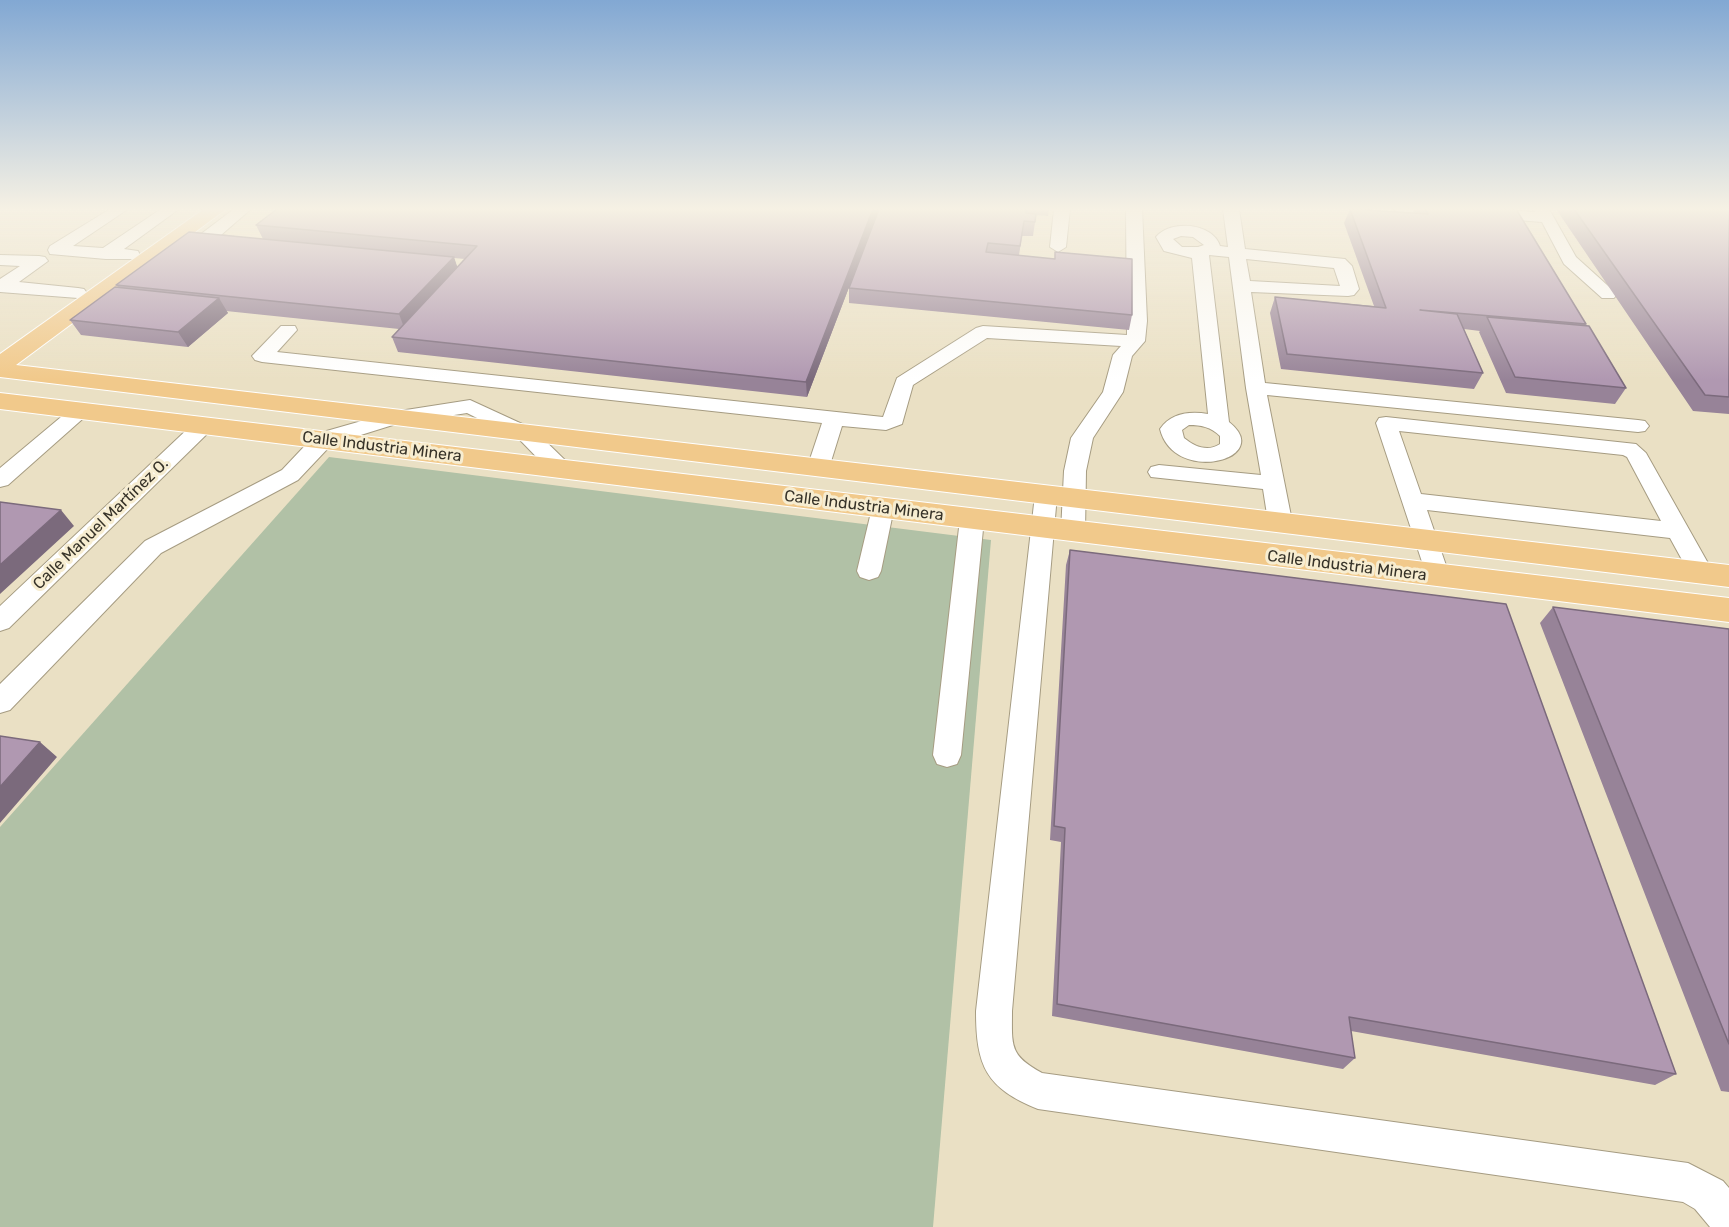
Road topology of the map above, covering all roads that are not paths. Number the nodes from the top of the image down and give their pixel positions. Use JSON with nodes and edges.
{"nodes":[{"id":1,"x":31,"y":266,"type":"edge"},
{"id":2,"x":116,"y":266,"type":"edge"},
{"id":3,"x":137,"y":266,"type":"edge"},
{"id":4,"x":1136,"y":266,"type":"edge"},
{"id":5,"x":1205,"y":266,"type":"edge"},
{"id":6,"x":1239,"y":266,"type":"edge"},
{"id":7,"x":1343,"y":266,"type":"edge"},
{"id":8,"x":1576,"y":266,"type":"edge"},
{"id":9,"x":1,"y":286,"type":"edge"},
{"id":10,"x":78,"y":294,"type":"junction"},
{"id":11,"x":1244,"y":294,"type":"junction"},
{"id":12,"x":1608,"y":294,"type":"dead end"},
{"id":13,"x":1316,"y":308,"type":"edge"},
{"id":14,"x":288,"y":330,"type":"dead end"},
{"id":15,"x":1136,"y":341,"type":"junction"},
{"id":16,"x":0,"y":348,"type":"edge"},
{"id":17,"x":0,"y":365,"type":"edge"},
{"id":18,"x":0,"y":370,"type":"edge"},
{"id":19,"x":488,"y":382,"type":"junction"},
{"id":20,"x":1256,"y":388,"type":"junction"},
{"id":21,"x":0,"y":401,"type":"edge"},
{"id":22,"x":470,"y":406,"type":"junction"},
{"id":23,"x":80,"y":411,"type":"junction"},
{"id":24,"x":393,"y":418,"type":"junction"},
{"id":25,"x":834,"y":419,"type":"junction"},
{"id":26,"x":1219,"y":424,"type":"dead end"},
{"id":27,"x":1638,"y":426,"type":"dead end"},
{"id":28,"x":202,"y":427,"type":"junction"},
{"id":29,"x":526,"y":434,"type":"junction"},
{"id":30,"x":324,"y":439,"type":"junction"},
{"id":31,"x":818,"y":468,"type":"junction"},
{"id":32,"x":561,"y":469,"type":"junction"},
{"id":33,"x":1159,"y":472,"type":"dead end"},
{"id":34,"x":0,"y":480,"type":"edge"},
{"id":35,"x":1272,"y":483,"type":"junction"},
{"id":36,"x":1046,"y":495,"type":"junction"},
{"id":37,"x":1073,"y":498,"type":"junction"},
{"id":38,"x":1414,"y":501,"type":"junction"},
{"id":39,"x":883,"y":508,"type":"junction"},
{"id":40,"x":972,"y":519,"type":"junction"},
{"id":41,"x":1280,"y":521,"type":"junction"},
{"id":42,"x":1043,"y":528,"type":"junction"},
{"id":43,"x":1680,"y":531,"type":"junction"},
{"id":44,"x":1073,"y":532,"type":"junction"},
{"id":45,"x":1426,"y":540,"type":"junction"},
{"id":46,"x":869,"y":571,"type":"dead end"},
{"id":47,"x":1701,"y":572,"type":"junction"},
{"id":48,"x":1729,"y":576,"type":"edge"},
{"id":49,"x":1438,"y":577,"type":"junction"},
{"id":50,"x":1729,"y":610,"type":"edge"},
{"id":51,"x":0,"y":621,"type":"edge"},
{"id":52,"x":0,"y":702,"type":"edge"},
{"id":53,"x":947,"y":755,"type":"dead end"},
{"id":54,"x":1729,"y":1219,"type":"edge"}],
"edges":[{"from":1,"to":9,"type":"street"},
{"from":2,"to":10,"type":"main road"},
{"from":3,"to":17,"type":"main road"},
{"from":4,"to":15,"type":"street"},
{"from":5,"to":26,"type":"street"},
{"from":6,"to":11,"type":"street"},
{"from":7,"to":11,"type":"street"},
{"from":8,"to":12,"type":"street"},
{"from":9,"to":10,"type":"street"},
{"from":10,"to":16,"type":"main road"},
{"from":11,"to":13,"type":"street"},
{"from":11,"to":20,"type":"street"},
{"from":14,"to":19,"type":"street"},
{"from":15,"to":25,"type":"street"},
{"from":15,"to":37,"type":"street"},
{"from":18,"to":24,"type":"main road","name":"Calle Industria Minera"},
{"from":19,"to":22,"type":"street"},
{"from":19,"to":25,"type":"street"},
{"from":20,"to":27,"type":"street"},
{"from":20,"to":35,"type":"street"},
{"from":21,"to":23,"type":"main road","name":"Calle Industria Minera"},
{"from":22,"to":24,"type":"street"},
{"from":22,"to":29,"type":"street"},
{"from":23,"to":28,"type":"main road","name":"Calle Industria Minera"},
{"from":23,"to":34,"type":"street"},
{"from":24,"to":29,"type":"main road","name":"Calle Industria Minera"},
{"from":24,"to":30,"type":"street"},
{"from":25,"to":31,"type":"street"},
{"from":28,"to":30,"type":"main road","name":"Calle Industria Minera"},
{"from":28,"to":51,"type":"street","name":"Calle Manuel Martínez O."},
{"from":29,"to":31,"type":"main road","name":"Calle Industria Minera"},
{"from":29,"to":32,"type":"street"},
{"from":30,"to":32,"type":"main road","name":"Calle Industria Minera"},
{"from":30,"to":52,"type":"street"},
{"from":31,"to":36,"type":"main road","name":"Calle Industria Minera"},
{"from":32,"to":39,"type":"main road","name":"Calle Industria Minera"},
{"from":33,"to":35,"type":"street"},
{"from":35,"to":41,"type":"street"},
{"from":36,"to":37,"type":"main road","name":"Calle Industria Minera"},
{"from":36,"to":42,"type":"street"},
{"from":37,"to":41,"type":"main road","name":"Calle Industria Minera"},
{"from":37,"to":44,"type":"street"},
{"from":38,"to":43,"type":"street"},
{"from":38,"to":43,"type":"street"},
{"from":38,"to":45,"type":"street"},
{"from":39,"to":40,"type":"main road","name":"Calle Industria Minera"},
{"from":39,"to":46,"type":"street"},
{"from":40,"to":42,"type":"main road","name":"Calle Industria Minera"},
{"from":40,"to":53,"type":"street"},
{"from":41,"to":45,"type":"main road","name":"Calle Industria Minera"},
{"from":42,"to":44,"type":"main road","name":"Calle Industria Minera"},
{"from":42,"to":54,"type":"street"},
{"from":43,"to":47,"type":"street"},
{"from":44,"to":49,"type":"main road","name":"Calle Industria Minera"},
{"from":45,"to":47,"type":"main road","name":"Calle Industria Minera"},
{"from":45,"to":49,"type":"street"},
{"from":47,"to":48,"type":"main road","name":"Calle Industria Minera"},
{"from":49,"to":50,"type":"main road","name":"Calle Industria Minera"}]}
